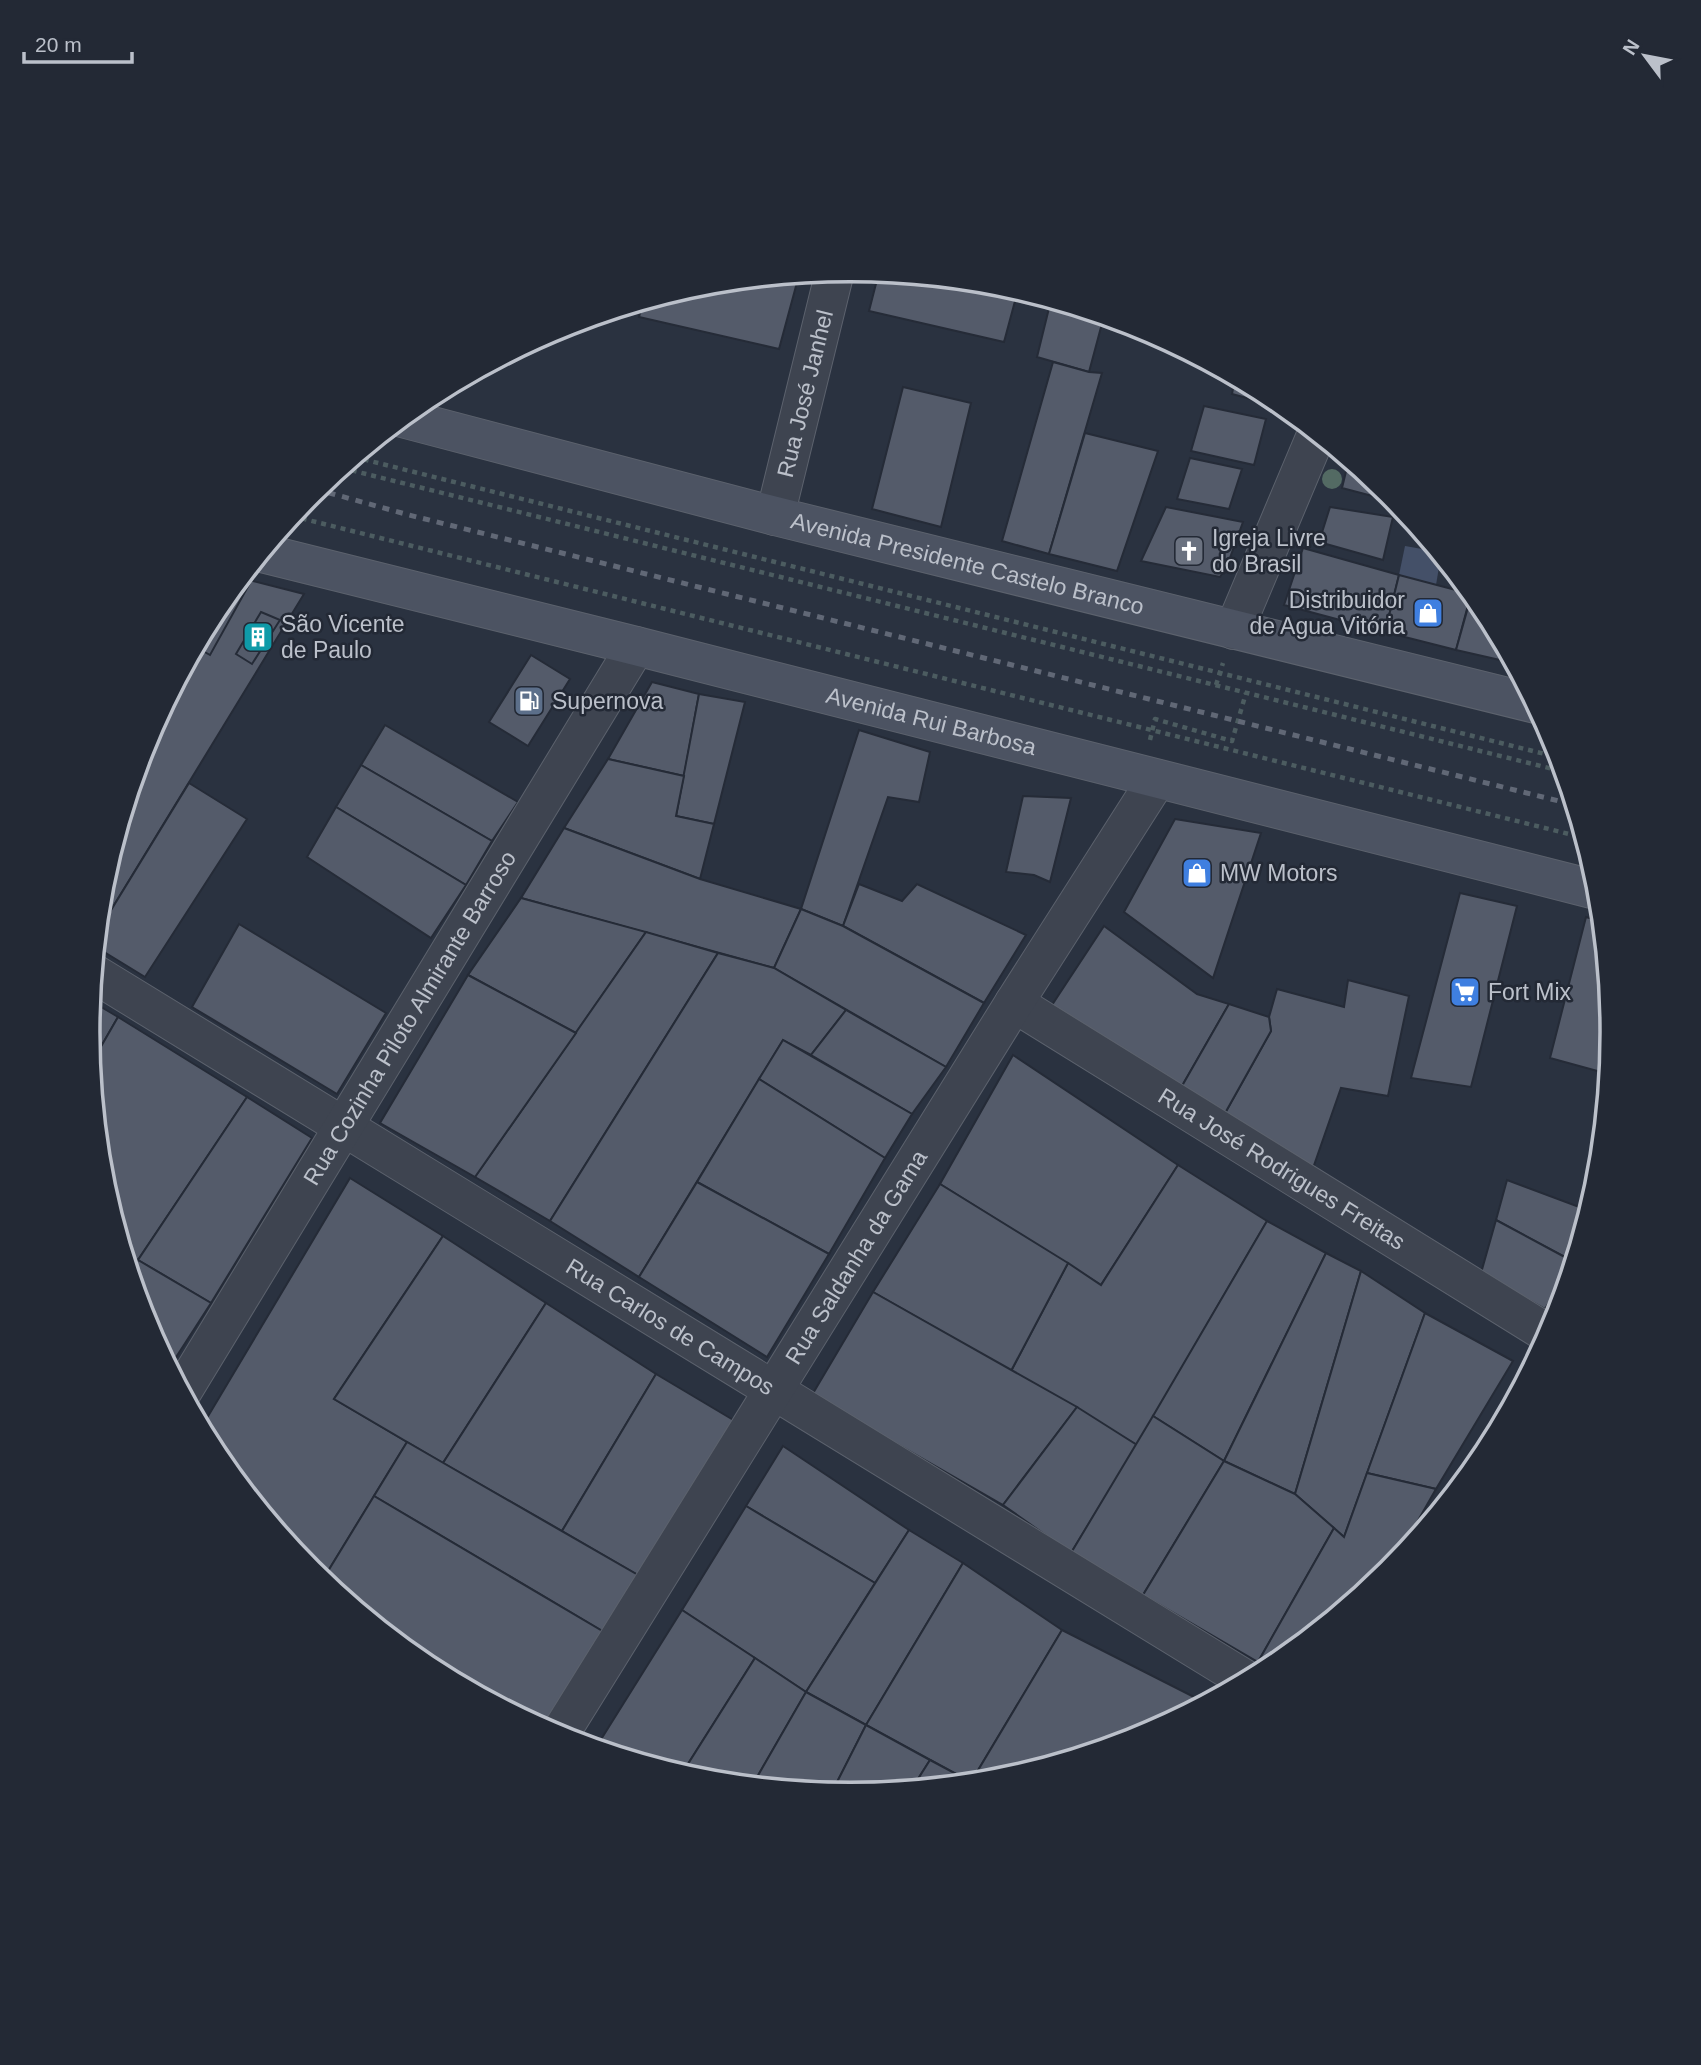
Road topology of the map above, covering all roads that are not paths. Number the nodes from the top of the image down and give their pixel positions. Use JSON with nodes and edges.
{"nodes":[{"id":1,"x":832,"y":282,"type":"edge"},
{"id":2,"x":415,"y":421,"type":"edge"},
{"id":3,"x":1313,"y":441,"type":"edge"},
{"id":4,"x":775,"y":516,"type":"junction"},
{"id":5,"x":271,"y":555,"type":"edge"},
{"id":6,"x":1234,"y":630,"type":"junction"},
{"id":7,"x":636,"y":646,"type":"junction"},
{"id":8,"x":1525,"y":701,"type":"edge"},
{"id":9,"x":1149,"y":777,"type":"junction"},
{"id":10,"x":1587,"y":888,"type":"edge"},
{"id":11,"x":102,"y":978,"type":"edge"},
{"id":12,"x":1014,"y":1003,"type":"junction"},
{"id":13,"x":344,"y":1126,"type":"junction"},
{"id":14,"x":1540,"y":1329,"type":"edge"},
{"id":15,"x":187,"y":1384,"type":"edge"},
{"id":16,"x":774,"y":1390,"type":"junction"},
{"id":17,"x":1239,"y":1675,"type":"edge"},
{"id":18,"x":565,"y":1727,"type":"edge"}],
"edges":[{"from":1,"to":4,"type":"street","name":"Rua José Janhel"},
{"from":2,"to":4,"type":"main road","name":"Avenida Presidente Castelo Branco"},
{"from":3,"to":6,"type":"street"},
{"from":4,"to":6,"type":"main road","name":"Avenida Presidente Castelo Branco"},
{"from":5,"to":7,"type":"main road","name":"Avenida Rui Barbosa"},
{"from":6,"to":8,"type":"main road","name":"Avenida Presidente Castelo Branco"},
{"from":7,"to":9,"type":"main road","name":"Avenida Rui Barbosa"},
{"from":7,"to":13,"type":"street","name":"Rua Cozinha Piloto Almirante Barroso"},
{"from":9,"to":10,"type":"main road","name":"Avenida Rui Barbosa"},
{"from":9,"to":12,"type":"street","name":"Rua Saldanha da Gama"},
{"from":11,"to":13,"type":"street","name":"Rua Carlos de Campos"},
{"from":12,"to":14,"type":"street","name":"Rua José Rodrigues Freitas"},
{"from":12,"to":16,"type":"street","name":"Rua Saldanha da Gama"},
{"from":13,"to":15,"type":"street","name":"Rua Cozinha Piloto Almirante Barroso"},
{"from":13,"to":16,"type":"street","name":"Rua Carlos de Campos"},
{"from":16,"to":17,"type":"street","name":"Rua Carlos de Campos"},
{"from":16,"to":18,"type":"street","name":"Rua Saldanha da Gama"}]}
